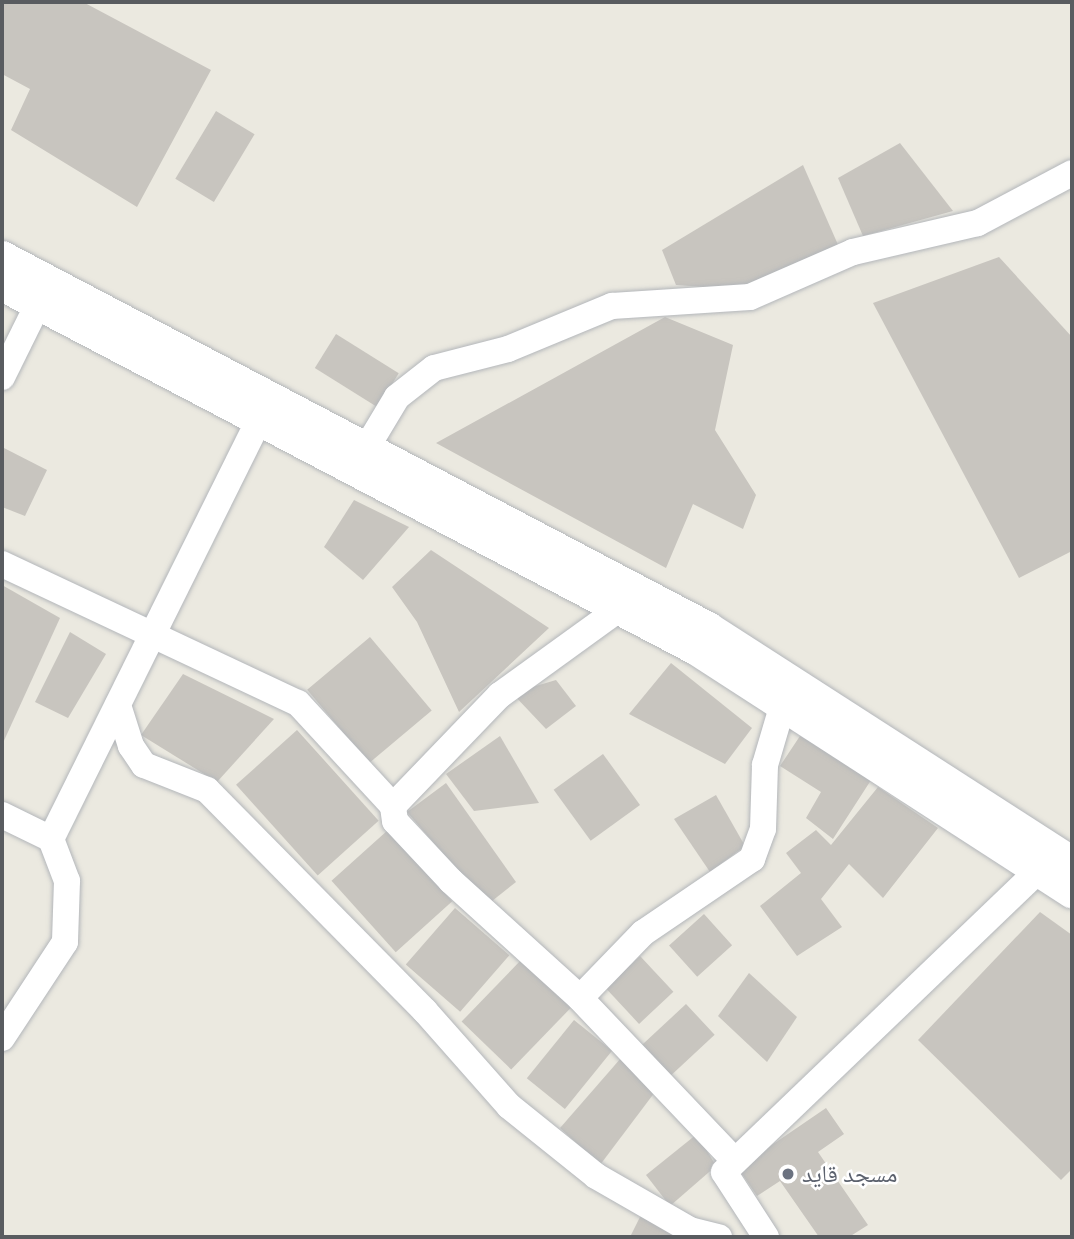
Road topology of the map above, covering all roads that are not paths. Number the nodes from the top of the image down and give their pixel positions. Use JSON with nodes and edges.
{"nodes":[{"id":1,"x":1072,"y":173,"type":"edge"},
{"id":2,"x":2,"y":257,"type":"edge"},
{"id":3,"x":2,"y":285,"type":"edge"},
{"id":4,"x":38,"y":304,"type":"junction"},
{"id":5,"x":2,"y":377,"type":"edge"},
{"id":6,"x":259,"y":420,"type":"junction"},
{"id":7,"x":367,"y":447,"type":"junction"},
{"id":8,"x":2,"y":564,"type":"edge"},
{"id":9,"x":619,"y":609,"type":"junction"},
{"id":10,"x":151,"y":638,"type":"junction"},
{"id":11,"x":783,"y":704,"type":"junction"},
{"id":12,"x":118,"y":705,"type":"junction"},
{"id":13,"x":393,"y":806,"type":"junction"},
{"id":14,"x":2,"y":815,"type":"edge"},
{"id":15,"x":51,"y":839,"type":"junction"},
{"id":16,"x":1072,"y":863,"type":"edge"},
{"id":17,"x":1039,"y":870,"type":"junction"},
{"id":18,"x":1072,"y":892,"type":"edge"},
{"id":19,"x":580,"y":998,"type":"junction"},
{"id":20,"x":2,"y":1038,"type":"edge"},
{"id":21,"x":736,"y":1161,"type":"junction"},
{"id":22,"x":756,"y":1234,"type":"edge"},
{"id":23,"x":719,"y":1237,"type":"edge"}],
"edges":[{"from":1,"to":7,"type":"street"},
{"from":2,"to":7,"type":"street"},
{"from":3,"to":4,"type":"street"},
{"from":4,"to":5,"type":"street"},
{"from":4,"to":6,"type":"street"},
{"from":6,"to":9,"type":"street"},
{"from":6,"to":10,"type":"street"},
{"from":7,"to":16,"type":"street"},
{"from":8,"to":10,"type":"street"},
{"from":9,"to":11,"type":"street"},
{"from":9,"to":13,"type":"street"},
{"from":10,"to":12,"type":"street"},
{"from":10,"to":13,"type":"street"},
{"from":11,"to":17,"type":"street"},
{"from":11,"to":19,"type":"street"},
{"from":12,"to":15,"type":"street"},
{"from":12,"to":23,"type":"street"},
{"from":13,"to":19,"type":"street"},
{"from":14,"to":15,"type":"street"},
{"from":15,"to":20,"type":"street"},
{"from":17,"to":18,"type":"street"},
{"from":17,"to":21,"type":"street"},
{"from":19,"to":21,"type":"street"},
{"from":21,"to":22,"type":"street"}]}
